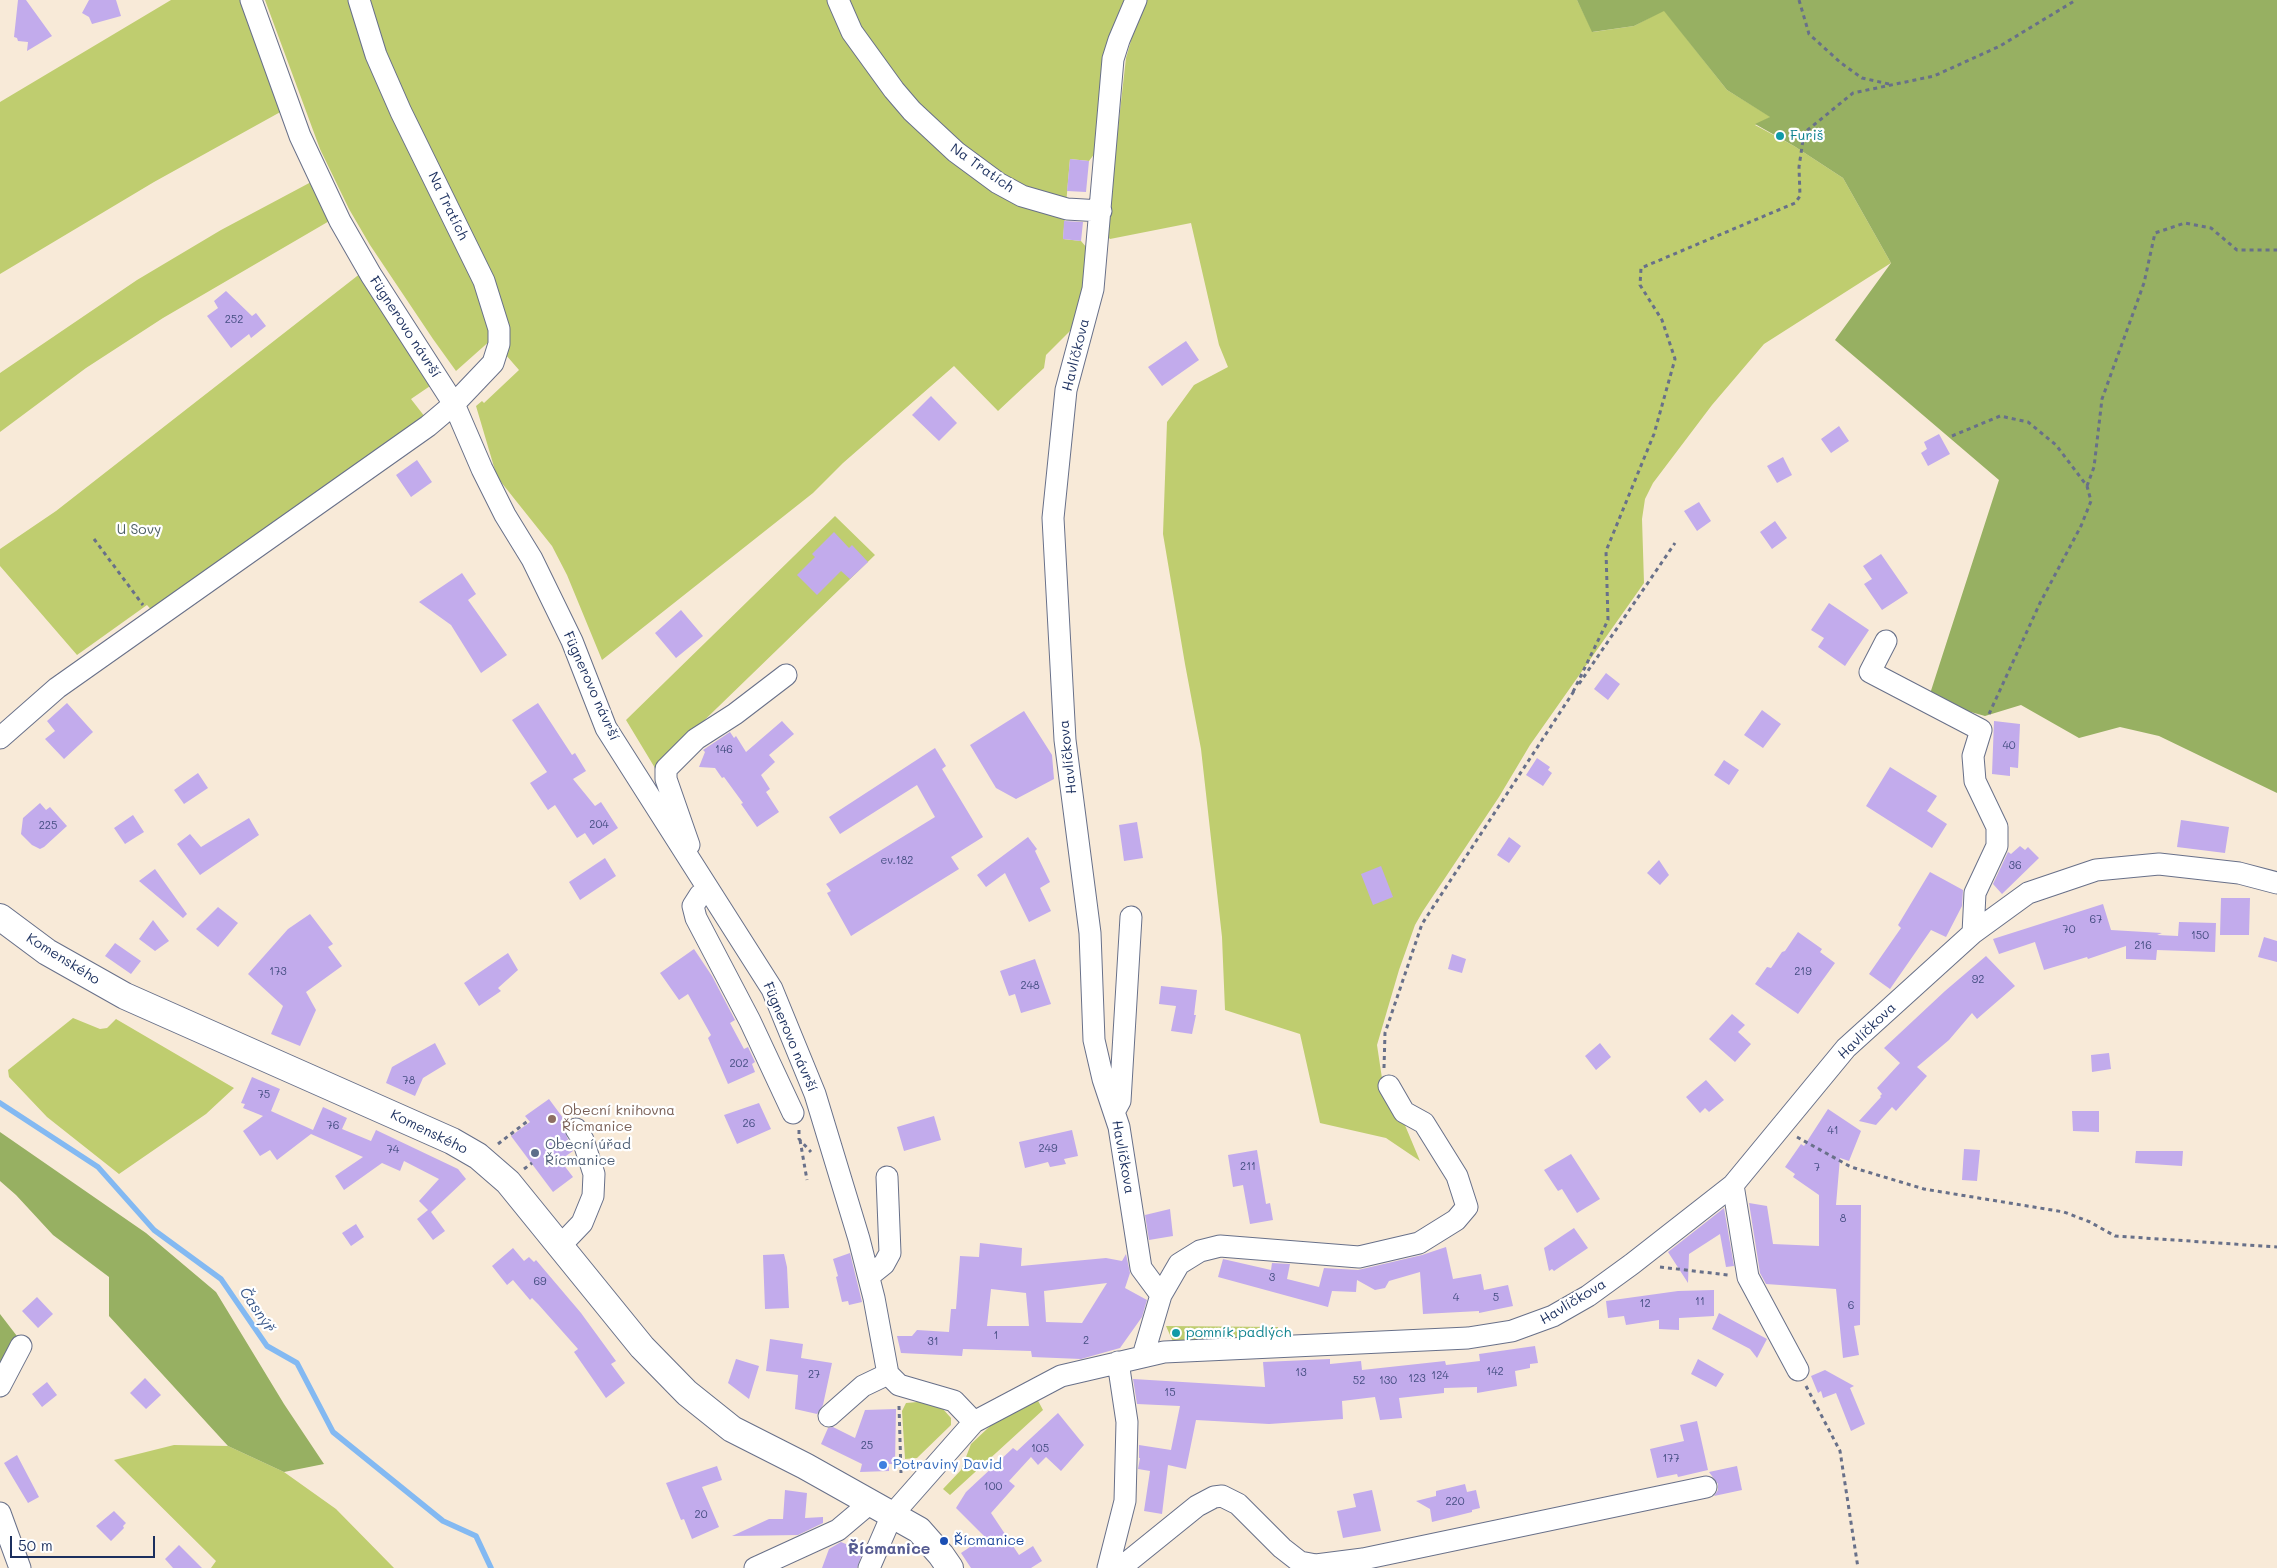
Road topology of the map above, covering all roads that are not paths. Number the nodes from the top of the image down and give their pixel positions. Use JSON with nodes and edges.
{"nodes":[{"id":1,"x":251,"y":0,"type":"edge"},
{"id":2,"x":359,"y":0,"type":"edge"},
{"id":3,"x":838,"y":0,"type":"edge"},
{"id":4,"x":1136,"y":0,"type":"edge"},
{"id":5,"x":1101,"y":211,"type":"junction"},
{"id":6,"x":454,"y":404,"type":"junction"},
{"id":7,"x":1886,"y":641,"type":"dead end"},
{"id":8,"x":786,"y":675,"type":"dead end"},
{"id":9,"x":0,"y":738,"type":"edge"},
{"id":10,"x":704,"y":883,"type":"junction"},
{"id":11,"x":2277,"y":883,"type":"edge"},
{"id":12,"x":0,"y":917,"type":"edge"},
{"id":13,"x":1131,"y":917,"type":"dead end"},
{"id":14,"x":1973,"y":932,"type":"junction"},
{"id":15,"x":1389,"y":1086,"type":"road end"},
{"id":16,"x":1114,"y":1112,"type":"junction"},
{"id":17,"x":793,"y":1113,"type":"dead end"},
{"id":18,"x":576,"y":1129,"type":"dead end"},
{"id":19,"x":887,"y":1177,"type":"dead end"},
{"id":20,"x":1732,"y":1185,"type":"junction"},
{"id":21,"x":560,"y":1246,"type":"junction"},
{"id":22,"x":869,"y":1276,"type":"junction"},
{"id":23,"x":1161,"y":1294,"type":"junction"},
{"id":24,"x":21,"y":1346,"type":"dead end"},
{"id":25,"x":1143,"y":1356,"type":"junction"},
{"id":26,"x":1118,"y":1362,"type":"junction"},
{"id":27,"x":1798,"y":1370,"type":"road end"},
{"id":28,"x":894,"y":1380,"type":"junction"},
{"id":29,"x":0,"y":1386,"type":"edge"},
{"id":30,"x":829,"y":1416,"type":"dead end"},
{"id":31,"x":974,"y":1422,"type":"junction"},
{"id":32,"x":1706,"y":1487,"type":"dead end"},
{"id":33,"x":881,"y":1509,"type":"junction"},
{"id":34,"x":0,"y":1513,"type":"edge"},
{"id":35,"x":20,"y":1568,"type":"edge"},
{"id":36,"x":755,"y":1568,"type":"edge"},
{"id":37,"x":869,"y":1568,"type":"edge"},
{"id":38,"x":950,"y":1568,"type":"edge"},
{"id":39,"x":1108,"y":1568,"type":"edge"}],
"edges":[{"from":1,"to":6,"type":"street","name":"Fügnerovo návrší"},
{"from":2,"to":6,"type":"street","name":"Na Tratích"},
{"from":3,"to":5,"type":"street","name":"Na Tratích"},
{"from":4,"to":5,"type":"street"},
{"from":5,"to":16,"type":"street","name":"Havlíčkova"},
{"from":6,"to":9,"type":"street","name":"Na Tratích"},
{"from":6,"to":10,"type":"street","name":"Fügnerovo návrší"},
{"from":7,"to":14,"type":"street"},
{"from":8,"to":10,"type":"street"},
{"from":10,"to":17,"type":"street"},
{"from":10,"to":22,"type":"street","name":"Fügnerovo návrší"},
{"from":11,"to":14,"type":"street","name":"Havlíčkova"},
{"from":12,"to":21,"type":"main road","name":"Komenského"},
{"from":13,"to":16,"type":"street"},
{"from":14,"to":20,"type":"street","name":"Havlíčkova"},
{"from":15,"to":23,"type":"street"},
{"from":16,"to":23,"type":"street","name":"Havlíčkova"},
{"from":18,"to":21,"type":"street"},
{"from":19,"to":22,"type":"street"},
{"from":20,"to":25,"type":"street","name":"Havlíčkova"},
{"from":20,"to":27,"type":"street"},
{"from":21,"to":33,"type":"main road","name":"Komenského"},
{"from":22,"to":28,"type":"street","name":"Fügnerovo návrší"},
{"from":23,"to":25,"type":"street"},
{"from":24,"to":29,"type":"street"},
{"from":25,"to":26,"type":"street","name":"Havlíčkova"},
{"from":26,"to":31,"type":"street","name":"Havlíčkova"},
{"from":26,"to":39,"type":"street"},
{"from":28,"to":30,"type":"street"},
{"from":28,"to":31,"type":"street"},
{"from":31,"to":33,"type":"street"},
{"from":32,"to":39,"type":"street"},
{"from":33,"to":36,"type":"street"},
{"from":33,"to":37,"type":"street"},
{"from":33,"to":38,"type":"main road","name":"Komenského"},
{"from":34,"to":35,"type":"street"}]}
